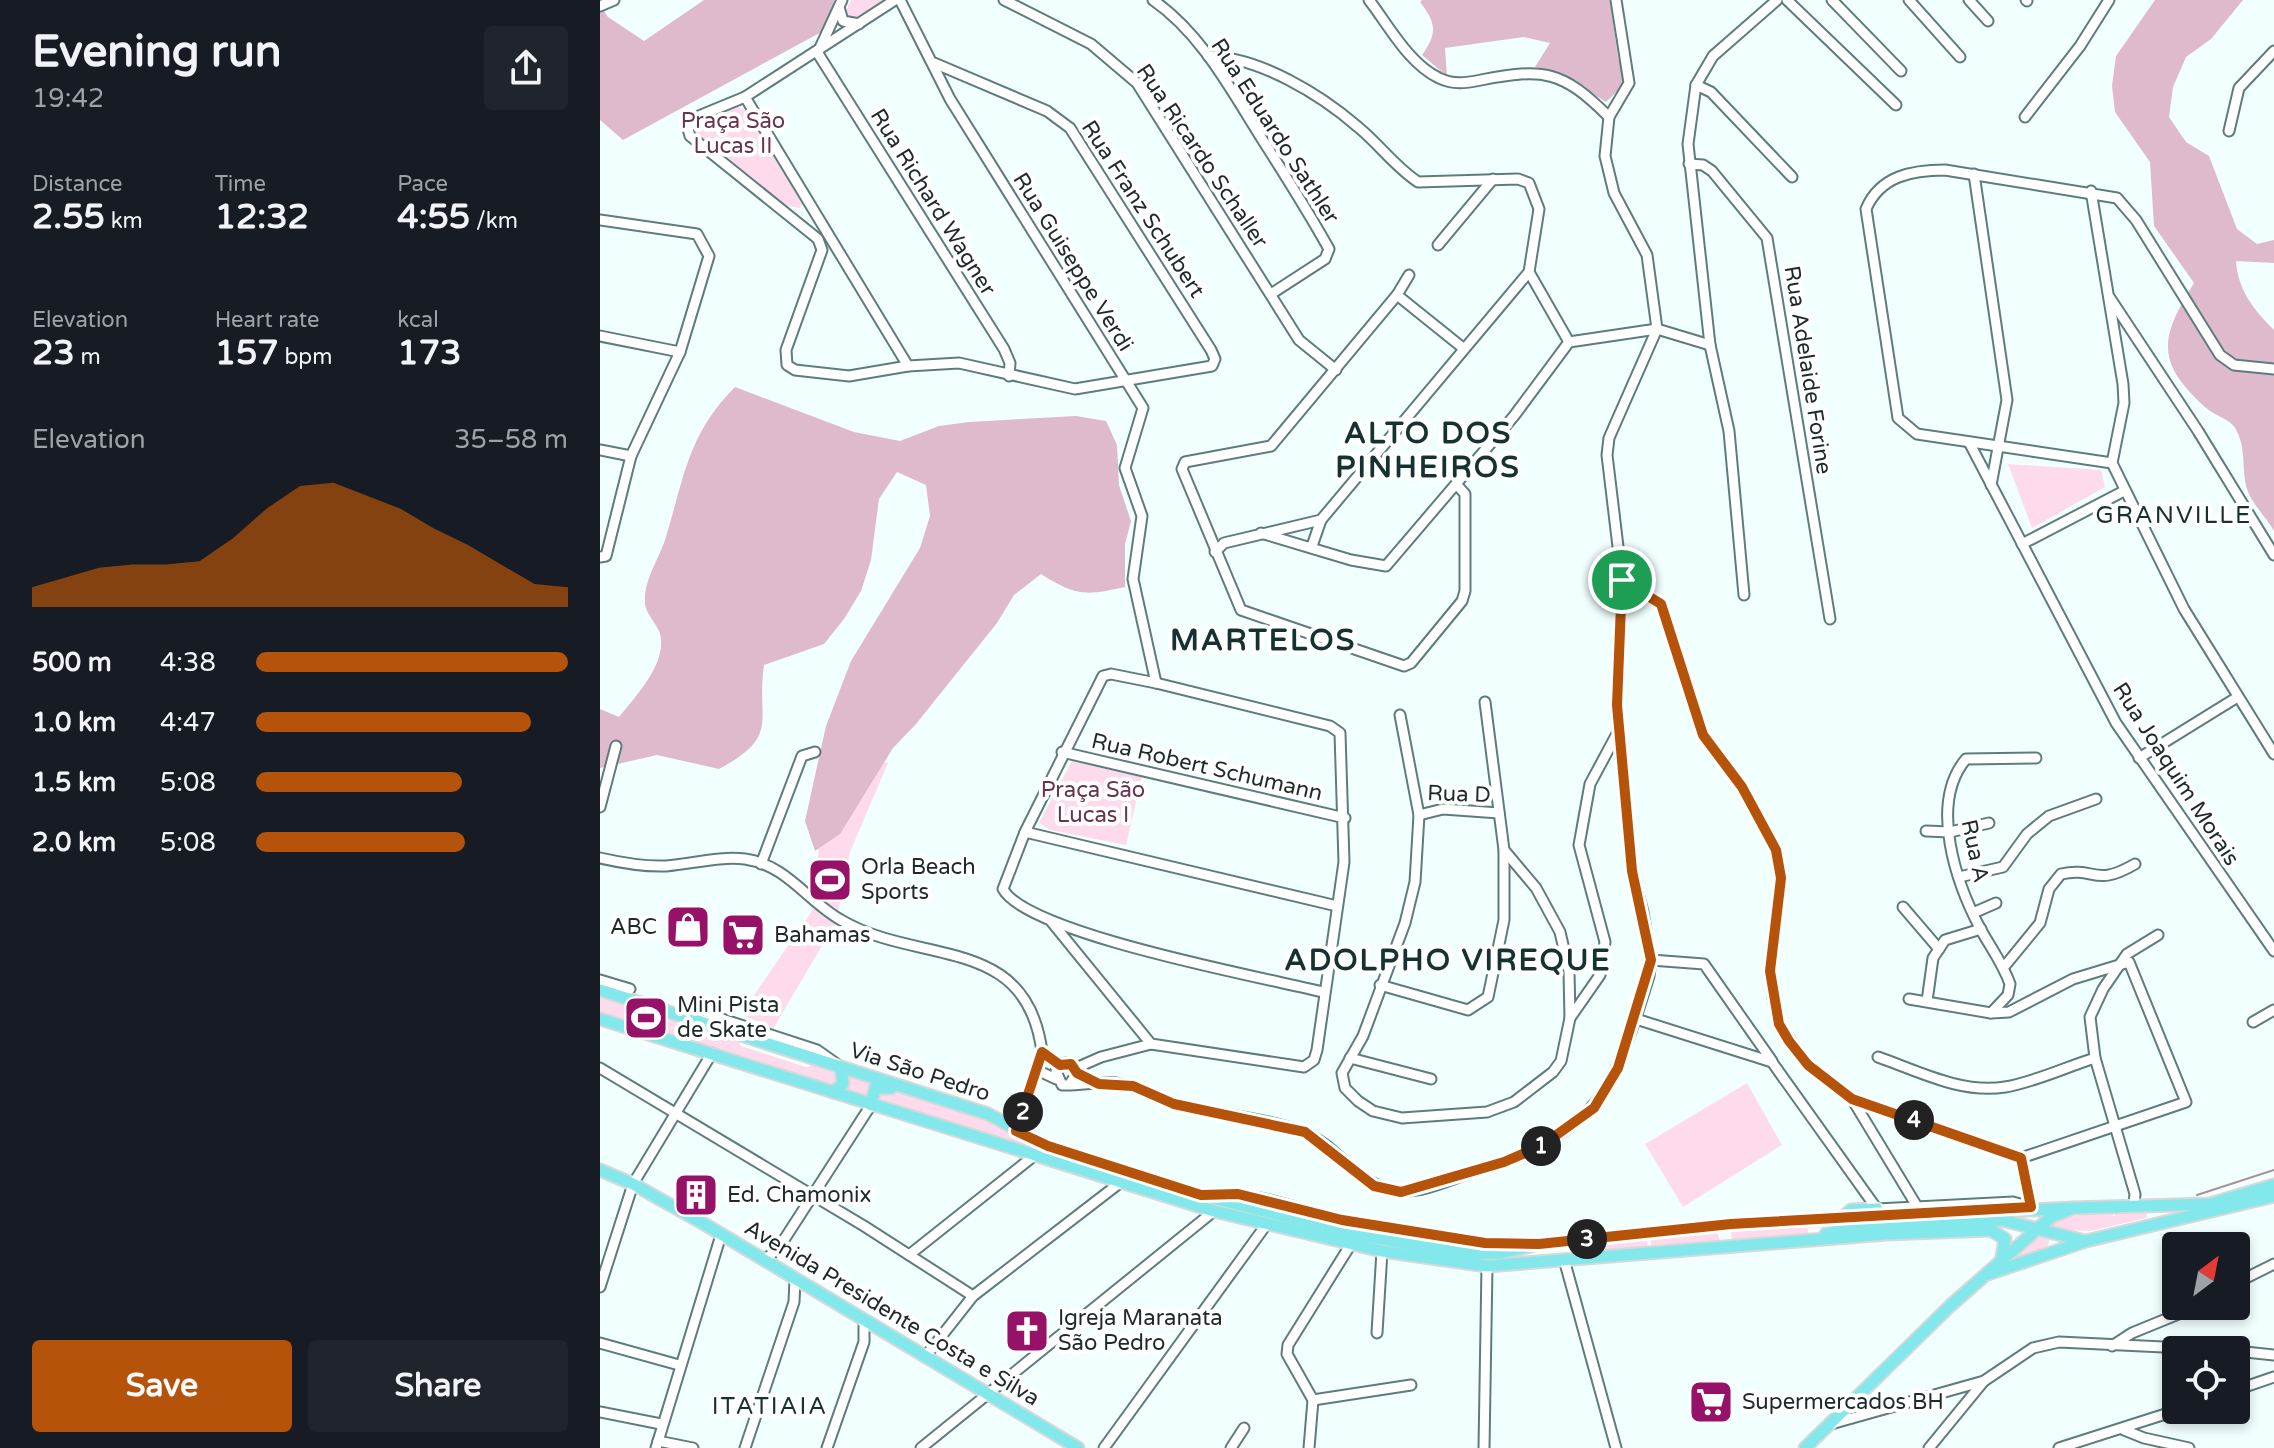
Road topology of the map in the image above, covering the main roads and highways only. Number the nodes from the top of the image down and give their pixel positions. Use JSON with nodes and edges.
{"nodes":[{"id":1,"x":600,"y":990,"type":"edge"},
{"id":2,"x":600,"y":1019,"type":"edge"},
{"id":3,"x":841,"y":1067,"type":"junction"},
{"id":4,"x":833,"y":1092,"type":"junction"},
{"id":5,"x":871,"y":1105,"type":"junction"},
{"id":6,"x":972,"y":1109,"type":"junction"},
{"id":7,"x":600,"y":1170,"type":"edge"},
{"id":8,"x":2274,"y":1185,"type":"edge"},
{"id":9,"x":2274,"y":1196,"type":"edge"},
{"id":10,"x":2148,"y":1204,"type":"junction"},
{"id":11,"x":2248,"y":1204,"type":"junction"},
{"id":12,"x":2274,"y":1204,"type":"edge"},
{"id":13,"x":2073,"y":1208,"type":"junction"},
{"id":14,"x":1877,"y":1209,"type":"road end"},
{"id":15,"x":1841,"y":1219,"type":"junction"},
{"id":16,"x":1716,"y":1226,"type":"junction"},
{"id":17,"x":2037,"y":1228,"type":"junction"},
{"id":18,"x":1631,"y":1234,"type":"junction"},
{"id":19,"x":2105,"y":1237,"type":"junction"},
{"id":20,"x":1813,"y":1240,"type":"junction"},
{"id":21,"x":2086,"y":1241,"type":"junction"},
{"id":22,"x":1662,"y":1254,"type":"junction"},
{"id":23,"x":2002,"y":1257,"type":"junction"},
{"id":24,"x":1565,"y":1263,"type":"junction"},
{"id":25,"x":1981,"y":1278,"type":"junction"},
{"id":26,"x":1078,"y":1448,"type":"edge"},
{"id":27,"x":1805,"y":1448,"type":"edge"}],
"edges":[{"from":1,"to":3,"type":"main road","name":"Via São Pedro"},
{"from":2,"to":4,"type":"main road"},
{"from":3,"to":4,"type":"main road"},
{"from":3,"to":6,"type":"main road","name":"Via São Pedro"},
{"from":4,"to":5,"type":"main road"},
{"from":5,"to":6,"type":"main road"},
{"from":5,"to":24,"type":"main road"},
{"from":6,"to":18,"type":"main road","name":"Via São Pedro"},
{"from":7,"to":26,"type":"main road","name":"Avenida Presidente Costa e Silva"},
{"from":8,"to":10,"type":"main road","name":"Via São Pedro"},
{"from":9,"to":11,"type":"main road"},
{"from":10,"to":13,"type":"main road","name":"Via São Pedro"},
{"from":10,"to":19,"type":"main road"},
{"from":11,"to":12,"type":"main road"},
{"from":11,"to":19,"type":"main road"},
{"from":13,"to":15,"type":"main road","name":"Via São Pedro"},
{"from":13,"to":17,"type":"main road"},
{"from":14,"to":15,"type":"main road"},
{"from":15,"to":16,"type":"main road","name":"Via São Pedro"},
{"from":16,"to":18,"type":"main road","name":"Via São Pedro"},
{"from":16,"to":22,"type":"main road"},
{"from":17,"to":20,"type":"main road"},
{"from":17,"to":21,"type":"main road"},
{"from":17,"to":23,"type":"main road"},
{"from":18,"to":24,"type":"main road"},
{"from":19,"to":21,"type":"main road"},
{"from":20,"to":22,"type":"main road"},
{"from":20,"to":23,"type":"main road"},
{"from":21,"to":25,"type":"main road"},
{"from":22,"to":24,"type":"main road"},
{"from":23,"to":25,"type":"main road"},
{"from":25,"to":27,"type":"main road"}]}
